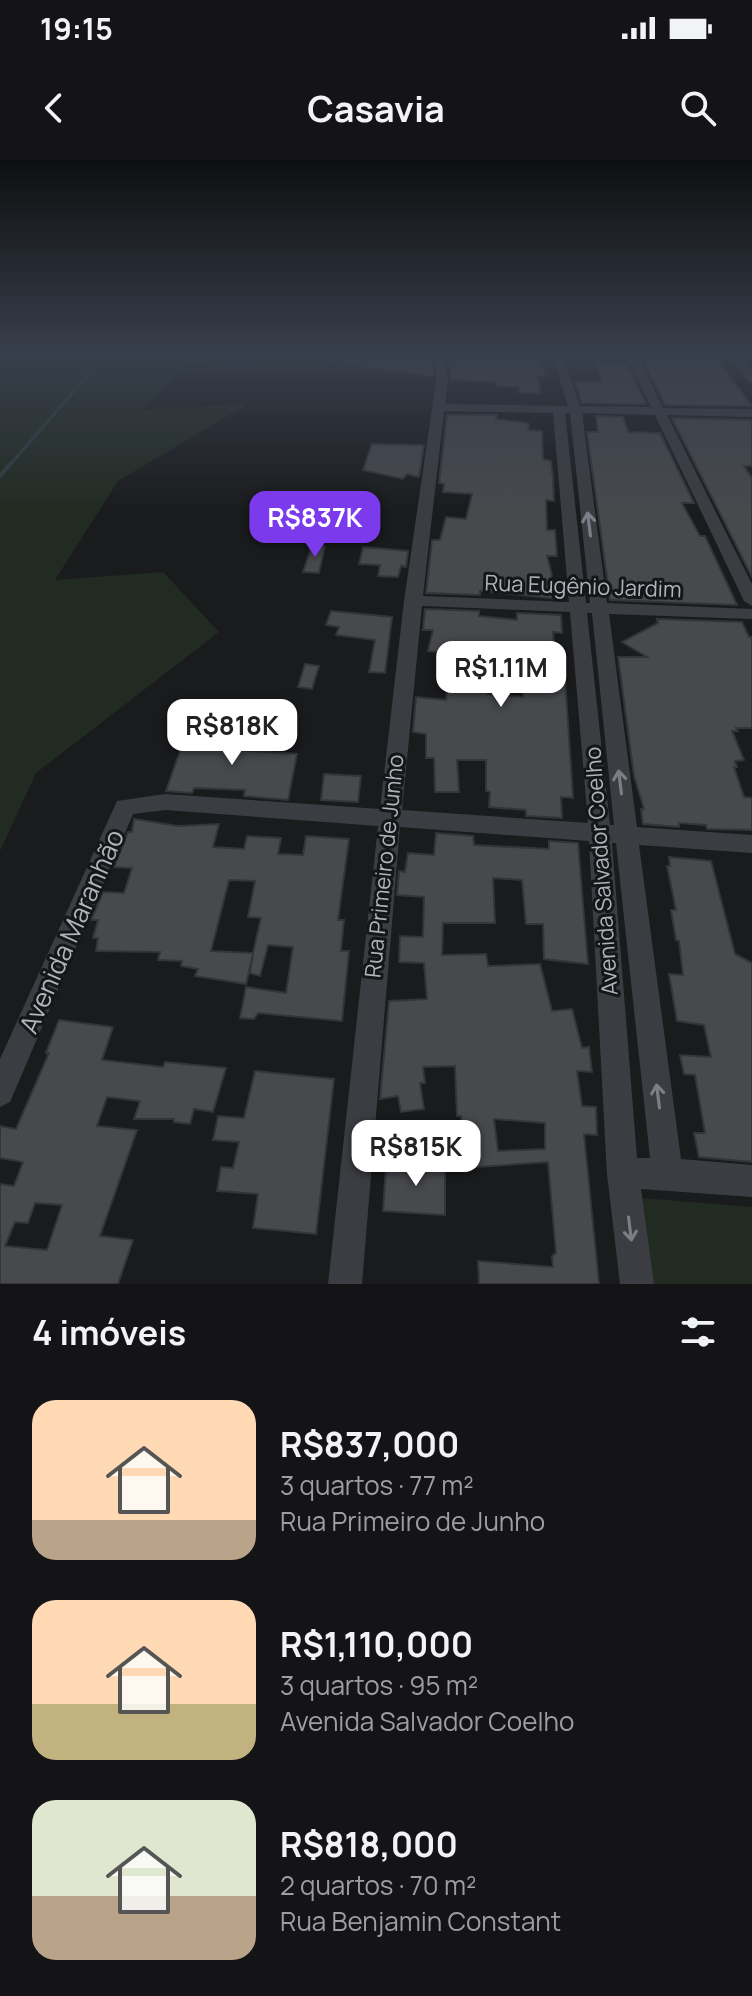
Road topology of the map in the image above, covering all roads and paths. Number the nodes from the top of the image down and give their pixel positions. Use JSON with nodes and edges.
{"nodes":[{"id":1,"x":566,"y":406,"type":"edge"},
{"id":2,"x":656,"y":406,"type":"edge"},
{"id":3,"x":439,"y":407,"type":"joint"},
{"id":4,"x":567,"y":411,"type":"junction"},
{"id":5,"x":659,"y":412,"type":"junction"},
{"id":6,"x":752,"y":413,"type":"edge"},
{"id":7,"x":412,"y":601,"type":"junction"},
{"id":8,"x":752,"y":601,"type":"edge"},
{"id":9,"x":589,"y":608,"type":"junction"},
{"id":10,"x":752,"y":614,"type":"edge"},
{"id":11,"x":388,"y":818,"type":"junction"},
{"id":12,"x":600,"y":834,"type":"junction"},
{"id":13,"x":626,"y":836,"type":"junction"},
{"id":14,"x":752,"y":844,"type":"edge"},
{"id":15,"x":0,"y":1092,"type":"edge"},
{"id":16,"x":667,"y":1173,"type":"junction"},
{"id":17,"x":623,"y":1174,"type":"junction"},
{"id":18,"x":752,"y":1181,"type":"edge"},
{"id":19,"x":345,"y":1284,"type":"edge"},
{"id":20,"x":637,"y":1284,"type":"edge"}],
"edges":[{"from":1,"to":4,"type":"street","name":"Avenida Salvador Coelho"},
{"from":2,"to":5,"type":"street"},
{"from":3,"to":4,"type":"street"},
{"from":3,"to":7,"type":"street","name":"Rua Primeiro de Junho"},
{"from":4,"to":5,"type":"street"},
{"from":4,"to":9,"type":"street","name":"Avenida Salvador Coelho"},
{"from":5,"to":6,"type":"street"},
{"from":5,"to":8,"type":"street"},
{"from":7,"to":9,"type":"street","name":"Rua Eugênio Jardim"},
{"from":7,"to":11,"type":"street","name":"Rua Primeiro de Junho"},
{"from":9,"to":10,"type":"street","name":"Rua Eugênio Jardim"},
{"from":9,"to":12,"type":"street","name":"Avenida Salvador Coelho"},
{"from":13,"to":9,"type":"street","name":"Avenida Salvador Coelho","one_way":true},
{"from":11,"to":12,"type":"street"},
{"from":11,"to":15,"type":"street","name":"Avenida Maranhão"},
{"from":11,"to":19,"type":"street","name":"Rua Primeiro de Junho"},
{"from":12,"to":13,"type":"street"},
{"from":12,"to":17,"type":"street","name":"Avenida Salvador Coelho"},
{"from":13,"to":14,"type":"street"},
{"from":16,"to":13,"type":"street","name":"Avenida Salvador Coelho","one_way":true},
{"from":16,"to":17,"type":"street"},
{"from":16,"to":18,"type":"street"},
{"from":17,"to":20,"type":"street","name":"Avenida Salvador Coelho","one_way":true}]}
